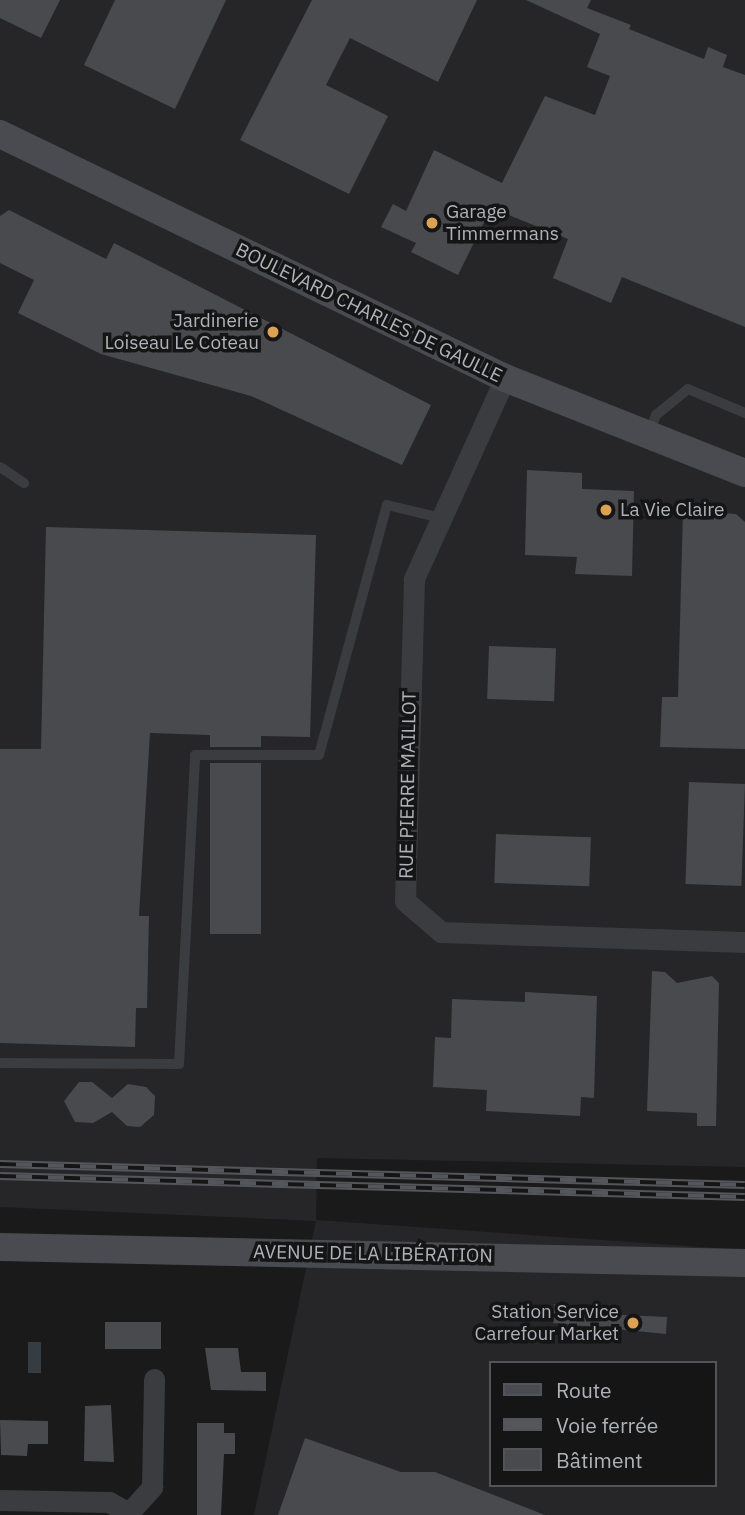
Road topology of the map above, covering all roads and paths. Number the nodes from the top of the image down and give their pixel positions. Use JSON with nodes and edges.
{"nodes":[{"id":1,"x":0,"y":134,"type":"edge"},
{"id":2,"x":505,"y":379,"type":"junction"},
{"id":3,"x":745,"y":413,"type":"edge"},
{"id":4,"x":649,"y":436,"type":"junction"},
{"id":5,"x":0,"y":467,"type":"edge"},
{"id":6,"x":745,"y":473,"type":"edge"},
{"id":7,"x":24,"y":483,"type":"dead end"},
{"id":8,"x":442,"y":518,"type":"junction"},
{"id":9,"x":745,"y":942,"type":"edge"},
{"id":10,"x":0,"y":1063,"type":"edge"},
{"id":11,"x":0,"y":1247,"type":"edge"},
{"id":12,"x":745,"y":1263,"type":"edge"},
{"id":13,"x":154,"y":1379,"type":"dead end"},
{"id":14,"x":0,"y":1500,"type":"edge"},
{"id":15,"x":127,"y":1514,"type":"edge"}],
"edges":[{"from":1,"to":2,"type":"street","name":"BOULEVARD CHARLES DE GAULLE"},
{"from":2,"to":4,"type":"street","name":"BOULEVARD CHARLES DE GAULLE"},
{"from":2,"to":8,"type":"street","name":"RUE PIERRE MAILLOT"},
{"from":3,"to":4,"type":"lane"},
{"from":4,"to":6,"type":"street","name":"BOULEVARD CHARLES DE GAULLE"},
{"from":5,"to":7,"type":"lane"},
{"from":8,"to":9,"type":"street","name":"RUE PIERRE MAILLOT"},
{"from":8,"to":10,"type":"lane"},
{"from":11,"to":12,"type":"street","name":"AVENUE DE LA LIBÉRATION"},
{"from":13,"to":15,"type":"street"},
{"from":14,"to":15,"type":"street"}]}
